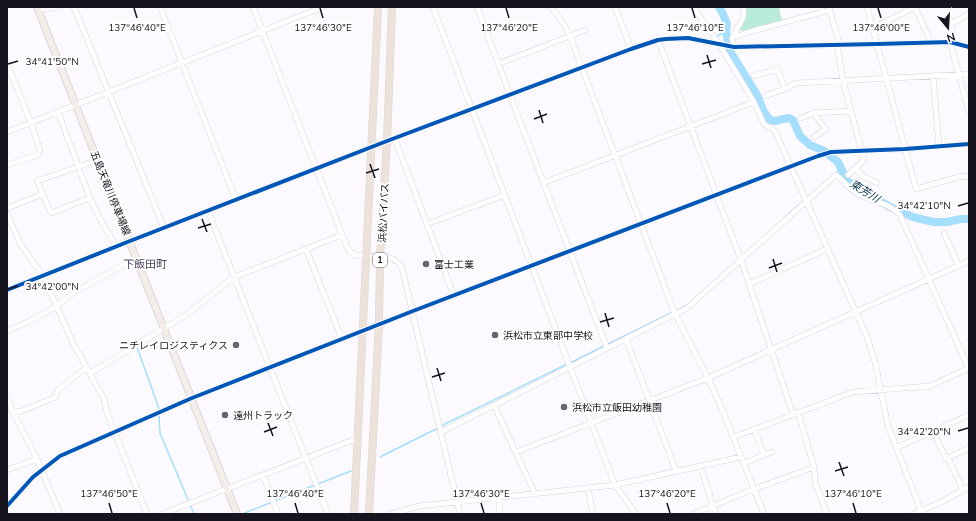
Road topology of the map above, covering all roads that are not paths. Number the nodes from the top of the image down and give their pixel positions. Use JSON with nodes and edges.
{"nodes":[{"id":1,"x":59,"y":7,"type":"edge"},
{"id":2,"x":74,"y":7,"type":"edge"},
{"id":3,"x":160,"y":7,"type":"edge"},
{"id":4,"x":253,"y":7,"type":"edge"},
{"id":5,"x":323,"y":7,"type":"edge"},
{"id":6,"x":378,"y":7,"type":"edge"},
{"id":7,"x":392,"y":7,"type":"edge"},
{"id":8,"x":433,"y":7,"type":"edge"},
{"id":9,"x":477,"y":7,"type":"edge"},
{"id":10,"x":551,"y":7,"type":"edge"},
{"id":11,"x":615,"y":7,"type":"edge"},
{"id":12,"x":693,"y":7,"type":"edge"},
{"id":13,"x":744,"y":7,"type":"edge"},
{"id":14,"x":867,"y":7,"type":"edge"},
{"id":15,"x":915,"y":7,"type":"edge"},
{"id":16,"x":829,"y":8,"type":"edge"},
{"id":17,"x":38,"y":9,"type":"edge"},
{"id":18,"x":905,"y":10,"type":"edge"},
{"id":19,"x":969,"y":14,"type":"edge"},
{"id":20,"x":873,"y":28,"type":"junction"},
{"id":21,"x":585,"y":30,"type":"dead end"},
{"id":22,"x":262,"y":31,"type":"junction"},
{"id":23,"x":570,"y":36,"type":"junction"},
{"id":24,"x":732,"y":38,"type":"junction"},
{"id":25,"x":658,"y":40,"type":"junction"},
{"id":26,"x":950,"y":42,"type":"junction"},
{"id":27,"x":931,"y":43,"type":"junction"},
{"id":28,"x":877,"y":44,"type":"junction"},
{"id":29,"x":722,"y":45,"type":"junction"},
{"id":30,"x":838,"y":45,"type":"junction"},
{"id":31,"x":733,"y":46,"type":"junction"},
{"id":32,"x":968,"y":46,"type":"edge"},
{"id":33,"x":631,"y":49,"type":"junction"},
{"id":34,"x":7,"y":63,"type":"edge"},
{"id":35,"x":182,"y":63,"type":"junction"},
{"id":36,"x":498,"y":64,"type":"junction"},
{"id":37,"x":582,"y":67,"type":"junction"},
{"id":38,"x":969,"y":74,"type":"edge"},
{"id":39,"x":959,"y":75,"type":"junction"},
{"id":40,"x":754,"y":76,"type":"dead end"},
{"id":41,"x":933,"y":76,"type":"junction"},
{"id":42,"x":886,"y":78,"type":"junction"},
{"id":43,"x":843,"y":81,"type":"junction"},
{"id":44,"x":785,"y":89,"type":"junction"},
{"id":45,"x":110,"y":92,"type":"junction"},
{"id":46,"x":510,"y":95,"type":"junction"},
{"id":47,"x":765,"y":96,"type":"dead end"},
{"id":48,"x":754,"y":102,"type":"junction"},
{"id":49,"x":76,"y":104,"type":"junction"},
{"id":50,"x":472,"y":109,"type":"junction"},
{"id":51,"x":851,"y":111,"type":"junction"},
{"id":52,"x":58,"y":112,"type":"junction"},
{"id":53,"x":969,"y":112,"type":"edge"},
{"id":54,"x":813,"y":113,"type":"junction"},
{"id":55,"x":801,"y":118,"type":"dead end"},
{"id":56,"x":31,"y":123,"type":"junction"},
{"id":57,"x":691,"y":126,"type":"junction"},
{"id":58,"x":7,"y":132,"type":"edge"},
{"id":59,"x":814,"y":137,"type":"dead end"},
{"id":60,"x":391,"y":140,"type":"junction"},
{"id":61,"x":969,"y":144,"type":"edge"},
{"id":62,"x":939,"y":146,"type":"junction"},
{"id":63,"x":372,"y":147,"type":"junction"},
{"id":64,"x":905,"y":149,"type":"junction"},
{"id":65,"x":862,"y":151,"type":"junction"},
{"id":66,"x":615,"y":155,"type":"junction"},
{"id":67,"x":98,"y":160,"type":"junction"},
{"id":68,"x":7,"y":165,"type":"edge"},
{"id":69,"x":78,"y":166,"type":"junction"},
{"id":70,"x":791,"y":167,"type":"junction"},
{"id":71,"x":317,"y":168,"type":"junction"},
{"id":72,"x":856,"y":168,"type":"junction"},
{"id":73,"x":848,"y":175,"type":"dead end"},
{"id":74,"x":969,"y":177,"type":"edge"},
{"id":75,"x":543,"y":183,"type":"junction"},
{"id":76,"x":877,"y":183,"type":"dead end"},
{"id":77,"x":43,"y":194,"type":"junction"},
{"id":78,"x":505,"y":195,"type":"junction"},
{"id":79,"x":716,"y":195,"type":"junction"},
{"id":80,"x":90,"y":198,"type":"junction"},
{"id":81,"x":236,"y":200,"type":"junction"},
{"id":82,"x":806,"y":202,"type":"junction"},
{"id":83,"x":7,"y":208,"type":"edge"},
{"id":84,"x":208,"y":210,"type":"junction"},
{"id":85,"x":7,"y":214,"type":"edge"},
{"id":86,"x":427,"y":224,"type":"junction"},
{"id":87,"x":642,"y":224,"type":"junction"},
{"id":88,"x":164,"y":228,"type":"junction"},
{"id":89,"x":944,"y":233,"type":"dead end"},
{"id":90,"x":342,"y":235,"type":"junction"},
{"id":91,"x":130,"y":241,"type":"junction"},
{"id":92,"x":116,"y":246,"type":"junction"},
{"id":93,"x":306,"y":249,"type":"junction"},
{"id":94,"x":827,"y":249,"type":"junction"},
{"id":95,"x":569,"y":251,"type":"junction"},
{"id":96,"x":380,"y":256,"type":"junction"},
{"id":97,"x":367,"y":257,"type":"junction"},
{"id":98,"x":136,"y":258,"type":"junction"},
{"id":99,"x":741,"y":260,"type":"junction"},
{"id":100,"x":969,"y":260,"type":"edge"},
{"id":101,"x":958,"y":265,"type":"junction"},
{"id":102,"x":532,"y":266,"type":"junction"},
{"id":103,"x":43,"y":276,"type":"junction"},
{"id":104,"x":234,"y":277,"type":"junction"},
{"id":105,"x":929,"y":278,"type":"junction"},
{"id":106,"x":748,"y":284,"type":"junction"},
{"id":107,"x":7,"y":290,"type":"edge"},
{"id":108,"x":454,"y":296,"type":"junction"},
{"id":109,"x":57,"y":306,"type":"junction"},
{"id":110,"x":413,"y":311,"type":"junction"},
{"id":111,"x":856,"y":311,"type":"junction"},
{"id":112,"x":676,"y":314,"type":"junction"},
{"id":113,"x":379,"y":324,"type":"junction"},
{"id":114,"x":164,"y":329,"type":"junction"},
{"id":115,"x":7,"y":330,"type":"edge"},
{"id":116,"x":363,"y":331,"type":"junction"},
{"id":117,"x":342,"y":339,"type":"junction"},
{"id":118,"x":626,"y":339,"type":"junction"},
{"id":119,"x":607,"y":348,"type":"junction"},
{"id":120,"x":770,"y":349,"type":"junction"},
{"id":121,"x":570,"y":366,"type":"junction"},
{"id":122,"x":87,"y":367,"type":"junction"},
{"id":123,"x":271,"y":367,"type":"junction"},
{"id":124,"x":969,"y":368,"type":"edge"},
{"id":125,"x":90,"y":373,"type":"junction"},
{"id":126,"x":708,"y":378,"type":"junction"},
{"id":127,"x":880,"y":389,"type":"junction"},
{"id":128,"x":7,"y":398,"type":"edge"},
{"id":129,"x":192,"y":398,"type":"junction"},
{"id":130,"x":649,"y":400,"type":"junction"},
{"id":131,"x":494,"y":405,"type":"junction"},
{"id":132,"x":13,"y":412,"type":"junction"},
{"id":133,"x":795,"y":413,"type":"junction"},
{"id":134,"x":969,"y":415,"type":"edge"},
{"id":135,"x":592,"y":423,"type":"junction"},
{"id":136,"x":754,"y":429,"type":"junction"},
{"id":137,"x":115,"y":431,"type":"junction"},
{"id":138,"x":933,"y":431,"type":"junction"},
{"id":139,"x":441,"y":432,"type":"junction"},
{"id":140,"x":734,"y":437,"type":"junction"},
{"id":141,"x":358,"y":438,"type":"junction"},
{"id":142,"x":896,"y":448,"type":"junction"},
{"id":143,"x":969,"y":448,"type":"edge"},
{"id":144,"x":516,"y":452,"type":"junction"},
{"id":145,"x":772,"y":452,"type":"dead end"},
{"id":146,"x":764,"y":455,"type":"junction"},
{"id":147,"x":741,"y":457,"type":"junction"},
{"id":148,"x":306,"y":458,"type":"junction"},
{"id":149,"x":37,"y":459,"type":"junction"},
{"id":150,"x":946,"y":459,"type":"junction"},
{"id":151,"x":744,"y":463,"type":"junction"},
{"id":152,"x":700,"y":466,"type":"junction"},
{"id":153,"x":814,"y":467,"type":"junction"},
{"id":154,"x":42,"y":469,"type":"junction"},
{"id":155,"x":7,"y":470,"type":"edge"},
{"id":156,"x":676,"y":471,"type":"junction"},
{"id":157,"x":263,"y":475,"type":"junction"},
{"id":158,"x":615,"y":485,"type":"junction"},
{"id":159,"x":969,"y":487,"type":"edge"},
{"id":160,"x":227,"y":488,"type":"junction"},
{"id":161,"x":588,"y":488,"type":"junction"},
{"id":162,"x":754,"y":489,"type":"junction"},
{"id":163,"x":963,"y":490,"type":"junction"},
{"id":164,"x":535,"y":494,"type":"junction"},
{"id":165,"x":499,"y":498,"type":"junction"},
{"id":166,"x":457,"y":501,"type":"junction"},
{"id":167,"x":8,"y":505,"type":"edge"},
{"id":168,"x":713,"y":506,"type":"junction"},
{"id":169,"x":922,"y":513,"type":"edge"},
{"id":170,"x":60,"y":514,"type":"edge"},
{"id":171,"x":148,"y":514,"type":"edge"},
{"id":172,"x":162,"y":514,"type":"edge"},
{"id":173,"x":237,"y":514,"type":"edge"},
{"id":174,"x":278,"y":514,"type":"edge"},
{"id":175,"x":328,"y":514,"type":"edge"},
{"id":176,"x":354,"y":514,"type":"edge"},
{"id":177,"x":369,"y":514,"type":"edge"},
{"id":178,"x":391,"y":514,"type":"edge"},
{"id":179,"x":460,"y":514,"type":"edge"},
{"id":180,"x":500,"y":514,"type":"edge"},
{"id":181,"x":593,"y":514,"type":"edge"},
{"id":182,"x":636,"y":514,"type":"edge"},
{"id":183,"x":693,"y":514,"type":"edge"},
{"id":184,"x":716,"y":514,"type":"edge"},
{"id":185,"x":764,"y":514,"type":"edge"},
{"id":186,"x":827,"y":514,"type":"edge"},
{"id":187,"x":914,"y":514,"type":"edge"}],
"edges":[{"from":1,"to":17,"type":"street"},
{"from":2,"to":45,"type":"street"},
{"from":3,"to":35,"type":"street"},
{"from":4,"to":22,"type":"street"},
{"from":5,"to":22,"type":"street"},
{"from":6,"to":63,"type":"highway","name":"浜松バイパス","number":"1"},
{"from":7,"to":60,"type":"highway","name":"浜松バイパス","number":"1"},
{"from":8,"to":50,"type":"street"},
{"from":9,"to":36,"type":"street"},
{"from":10,"to":23,"type":"street"},
{"from":11,"to":33,"type":"street"},
{"from":12,"to":29,"type":"street"},
{"from":13,"to":24,"type":"street"},
{"from":14,"to":20,"type":"street"},
{"from":15,"to":18,"type":"street"},
{"from":15,"to":27,"type":"street"},
{"from":16,"to":24,"type":"street"},
{"from":16,"to":30,"type":"street"},
{"from":17,"to":49,"type":"main road","name":"五島天竜川停車場線"},
{"from":18,"to":20,"type":"street"},
{"from":19,"to":26,"type":"street"},
{"from":20,"to":28,"type":"street"},
{"from":21,"to":23,"type":"street"},
{"from":22,"to":35,"type":"street"},
{"from":22,"to":71,"type":"street"},
{"from":23,"to":36,"type":"street"},
{"from":23,"to":37,"type":"street"},
{"from":24,"to":31,"type":"street"},
{"from":25,"to":29,"type":"street"},
{"from":25,"to":33,"type":"street"},
{"from":25,"to":57,"type":"street"},
{"from":26,"to":27,"type":"street"},
{"from":26,"to":32,"type":"street"},
{"from":26,"to":39,"type":"street"},
{"from":27,"to":28,"type":"street"},
{"from":28,"to":30,"type":"street"},
{"from":28,"to":42,"type":"street"},
{"from":29,"to":31,"type":"street"},
{"from":29,"to":48,"type":"street"},
{"from":30,"to":31,"type":"street"},
{"from":30,"to":43,"type":"street"},
{"from":33,"to":37,"type":"street"},
{"from":34,"to":56,"type":"street"},
{"from":35,"to":45,"type":"street"},
{"from":35,"to":81,"type":"street"},
{"from":36,"to":46,"type":"street"},
{"from":37,"to":46,"type":"street"},
{"from":37,"to":66,"type":"street"},
{"from":38,"to":39,"type":"street"},
{"from":39,"to":41,"type":"street"},
{"from":39,"to":53,"type":"street"},
{"from":40,"to":44,"type":"street"},
{"from":41,"to":42,"type":"street"},
{"from":41,"to":62,"type":"street"},
{"from":42,"to":43,"type":"street"},
{"from":42,"to":64,"type":"street"},
{"from":43,"to":44,"type":"street"},
{"from":43,"to":51,"type":"street"},
{"from":44,"to":47,"type":"street"},
{"from":45,"to":49,"type":"street"},
{"from":45,"to":88,"type":"street"},
{"from":46,"to":50,"type":"street"},
{"from":46,"to":75,"type":"street"},
{"from":48,"to":57,"type":"street"},
{"from":48,"to":70,"type":"street"},
{"from":49,"to":52,"type":"street"},
{"from":49,"to":67,"type":"main road","name":"五島天竜川停車場線"},
{"from":50,"to":60,"type":"street"},
{"from":50,"to":78,"type":"street"},
{"from":51,"to":54,"type":"street"},
{"from":51,"to":65,"type":"street"},
{"from":52,"to":56,"type":"street"},
{"from":52,"to":69,"type":"street"},
{"from":54,"to":55,"type":"street"},
{"from":54,"to":59,"type":"street"},
{"from":56,"to":58,"type":"street"},
{"from":56,"to":68,"type":"street"},
{"from":57,"to":66,"type":"street"},
{"from":57,"to":79,"type":"street"},
{"from":60,"to":63,"type":"street"},
{"from":60,"to":86,"type":"street"},
{"from":60,"to":96,"type":"highway","name":"浜松バイパス","number":"1"},
{"from":61,"to":62,"type":"street"},
{"from":62,"to":64,"type":"street"},
{"from":63,"to":71,"type":"street"},
{"from":63,"to":97,"type":"highway","name":"浜松バイパス","number":"1"},
{"from":64,"to":65,"type":"street"},
{"from":64,"to":74,"type":"street"},
{"from":65,"to":70,"type":"street"},
{"from":65,"to":72,"type":"street"},
{"from":66,"to":75,"type":"street"},
{"from":66,"to":87,"type":"street"},
{"from":67,"to":69,"type":"street"},
{"from":67,"to":91,"type":"main road","name":"五島天竜川停車場線"},
{"from":69,"to":77,"type":"street"},
{"from":69,"to":80,"type":"street"},
{"from":70,"to":79,"type":"street"},
{"from":70,"to":82,"type":"street"},
{"from":71,"to":81,"type":"street"},
{"from":71,"to":90,"type":"street"},
{"from":72,"to":73,"type":"street"},
{"from":72,"to":76,"type":"street"},
{"from":75,"to":95,"type":"street"},
{"from":77,"to":80,"type":"street"},
{"from":77,"to":83,"type":"street"},
{"from":78,"to":86,"type":"street"},
{"from":78,"to":102,"type":"street"},
{"from":79,"to":87,"type":"street"},
{"from":79,"to":99,"type":"street"},
{"from":80,"to":92,"type":"street"},
{"from":81,"to":84,"type":"street"},
{"from":82,"to":94,"type":"street"},
{"from":82,"to":99,"type":"street"},
{"from":82,"to":105,"type":"street"},
{"from":84,"to":88,"type":"street"},
{"from":84,"to":104,"type":"street"},
{"from":85,"to":103,"type":"street"},
{"from":86,"to":108,"type":"street"},
{"from":87,"to":95,"type":"street"},
{"from":87,"to":112,"type":"street"},
{"from":88,"to":91,"type":"street"},
{"from":89,"to":101,"type":"street"},
{"from":90,"to":93,"type":"street"},
{"from":90,"to":97,"type":"street"},
{"from":91,"to":92,"type":"street"},
{"from":91,"to":98,"type":"main road","name":"五島天竜川停車場線"},
{"from":92,"to":103,"type":"street"},
{"from":93,"to":104,"type":"street"},
{"from":93,"to":117,"type":"street"},
{"from":94,"to":106,"type":"street"},
{"from":94,"to":111,"type":"street"},
{"from":95,"to":102,"type":"street"},
{"from":95,"to":119,"type":"street"},
{"from":96,"to":97,"type":"street"},
{"from":96,"to":110,"type":"street"},
{"from":96,"to":113,"type":"highway","name":"浜松バイパス","number":"1"},
{"from":97,"to":116,"type":"highway","name":"浜松バイパス","number":"1"},
{"from":98,"to":109,"type":"street"},
{"from":98,"to":114,"type":"main road","name":"五島天竜川停車場線"},
{"from":99,"to":106,"type":"street"},
{"from":99,"to":112,"type":"street"},
{"from":100,"to":101,"type":"street"},
{"from":101,"to":105,"type":"street"},
{"from":102,"to":108,"type":"street"},
{"from":102,"to":121,"type":"street"},
{"from":103,"to":107,"type":"street"},
{"from":103,"to":109,"type":"street"},
{"from":104,"to":114,"type":"street"},
{"from":104,"to":123,"type":"street"},
{"from":105,"to":111,"type":"street"},
{"from":105,"to":124,"type":"street"},
{"from":106,"to":120,"type":"street"},
{"from":108,"to":110,"type":"street"},
{"from":109,"to":115,"type":"street"},
{"from":109,"to":122,"type":"street"},
{"from":110,"to":113,"type":"street"},
{"from":110,"to":139,"type":"street"},
{"from":111,"to":120,"type":"street"},
{"from":111,"to":127,"type":"street"},
{"from":112,"to":118,"type":"street"},
{"from":112,"to":126,"type":"street"},
{"from":113,"to":116,"type":"street"},
{"from":113,"to":177,"type":"highway","name":"浜松バイパス","number":"1"},
{"from":114,"to":125,"type":"street"},
{"from":114,"to":129,"type":"main road","name":"五島天竜川停車場線"},
{"from":116,"to":117,"type":"street"},
{"from":116,"to":141,"type":"highway","name":"浜松バイパス","number":"1"},
{"from":117,"to":123,"type":"street"},
{"from":118,"to":119,"type":"street"},
{"from":118,"to":130,"type":"street"},
{"from":119,"to":121,"type":"street"},
{"from":120,"to":126,"type":"street"},
{"from":120,"to":133,"type":"street"},
{"from":121,"to":131,"type":"street"},
{"from":121,"to":135,"type":"street"},
{"from":122,"to":125,"type":"street"},
{"from":122,"to":132,"type":"street"},
{"from":123,"to":129,"type":"street"},
{"from":123,"to":148,"type":"street"},
{"from":124,"to":127,"type":"street"},
{"from":125,"to":137,"type":"street"},
{"from":126,"to":130,"type":"street"},
{"from":126,"to":140,"type":"street"},
{"from":127,"to":133,"type":"street"},
{"from":127,"to":142,"type":"street"},
{"from":128,"to":132,"type":"street"},
{"from":129,"to":137,"type":"street"},
{"from":129,"to":160,"type":"main road","name":"五島天竜川停車場線"},
{"from":130,"to":135,"type":"street"},
{"from":130,"to":156,"type":"street"},
{"from":131,"to":139,"type":"street"},
{"from":131,"to":144,"type":"street"},
{"from":132,"to":149,"type":"street"},
{"from":133,"to":136,"type":"street"},
{"from":133,"to":153,"type":"street"},
{"from":134,"to":138,"type":"street"},
{"from":135,"to":144,"type":"street"},
{"from":135,"to":158,"type":"street"},
{"from":136,"to":140,"type":"street"},
{"from":136,"to":146,"type":"street"},
{"from":137,"to":154,"type":"street"},
{"from":137,"to":171,"type":"street"},
{"from":138,"to":142,"type":"street"},
{"from":138,"to":150,"type":"street"},
{"from":139,"to":166,"type":"street"},
{"from":140,"to":147,"type":"street"},
{"from":141,"to":148,"type":"street"},
{"from":141,"to":176,"type":"highway","name":"浜松バイパス","number":"1"},
{"from":142,"to":169,"type":"street"},
{"from":143,"to":150,"type":"street"},
{"from":144,"to":164,"type":"street"},
{"from":145,"to":146,"type":"street"},
{"from":146,"to":151,"type":"street"},
{"from":147,"to":151,"type":"street"},
{"from":147,"to":152,"type":"street"},
{"from":148,"to":157,"type":"street"},
{"from":148,"to":175,"type":"street"},
{"from":149,"to":154,"type":"street"},
{"from":149,"to":155,"type":"street"},
{"from":150,"to":163,"type":"street"},
{"from":151,"to":162,"type":"street"},
{"from":152,"to":156,"type":"street"},
{"from":152,"to":168,"type":"street"},
{"from":153,"to":162,"type":"street"},
{"from":153,"to":186,"type":"street"},
{"from":154,"to":167,"type":"street"},
{"from":154,"to":170,"type":"street"},
{"from":156,"to":158,"type":"street"},
{"from":157,"to":160,"type":"street"},
{"from":157,"to":174,"type":"street"},
{"from":158,"to":161,"type":"street"},
{"from":158,"to":182,"type":"street"},
{"from":159,"to":163,"type":"street"},
{"from":160,"to":172,"type":"street"},
{"from":160,"to":173,"type":"main road","name":"五島天竜川停車場線"},
{"from":161,"to":164,"type":"street"},
{"from":161,"to":181,"type":"street"},
{"from":162,"to":168,"type":"street"},
{"from":162,"to":185,"type":"street"},
{"from":163,"to":169,"type":"street"},
{"from":164,"to":165,"type":"street"},
{"from":165,"to":166,"type":"street"},
{"from":165,"to":180,"type":"street"},
{"from":166,"to":178,"type":"street"},
{"from":166,"to":179,"type":"street"},
{"from":168,"to":183,"type":"street"},
{"from":168,"to":184,"type":"street"},
{"from":169,"to":187,"type":"street"}]}
